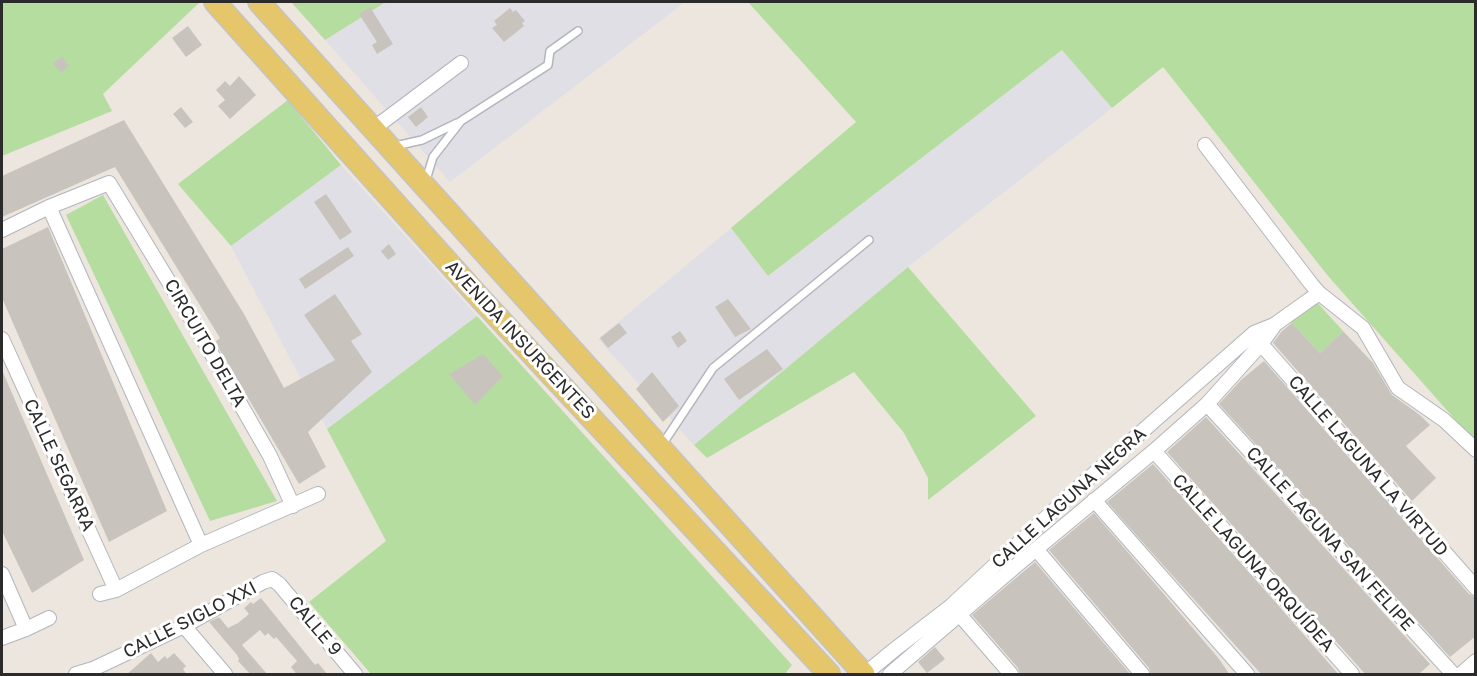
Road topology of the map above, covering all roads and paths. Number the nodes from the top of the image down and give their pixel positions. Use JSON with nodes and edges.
{"nodes":[{"id":1,"x":214,"y":2,"type":"edge"},
{"id":2,"x":259,"y":2,"type":"edge"},
{"id":3,"x":578,"y":31,"type":"dead end"},
{"id":4,"x":461,"y":63,"type":"dead end"},
{"id":5,"x":321,"y":71,"type":"junction"},
{"id":6,"x":296,"y":92,"type":"junction"},
{"id":7,"x":461,"y":121,"type":"junction"},
{"id":8,"x":374,"y":129,"type":"junction"},
{"id":9,"x":1205,"y":145,"type":"dead end"},
{"id":10,"x":389,"y":147,"type":"junction"},
{"id":11,"x":424,"y":185,"type":"junction"},
{"id":12,"x":49,"y":207,"type":"junction"},
{"id":13,"x":2,"y":230,"type":"edge"},
{"id":14,"x":869,"y":240,"type":"dead end"},
{"id":15,"x":1319,"y":293,"type":"junction"},
{"id":16,"x":1274,"y":325,"type":"junction"},
{"id":17,"x":2,"y":339,"type":"edge"},
{"id":18,"x":1261,"y":344,"type":"junction"},
{"id":19,"x":1207,"y":404,"type":"junction"},
{"id":20,"x":660,"y":448,"type":"junction"},
{"id":21,"x":1476,"y":450,"type":"edge"},
{"id":22,"x":1154,"y":451,"type":"junction"},
{"id":23,"x":638,"y":468,"type":"junction"},
{"id":24,"x":318,"y":494,"type":"dead end"},
{"id":25,"x":1094,"y":500,"type":"junction"},
{"id":26,"x":293,"y":506,"type":"junction"},
{"id":27,"x":201,"y":545,"type":"junction"},
{"id":28,"x":1036,"y":549,"type":"junction"},
{"id":29,"x":2,"y":574,"type":"edge"},
{"id":30,"x":776,"y":578,"type":"junction"},
{"id":31,"x":272,"y":579,"type":"joint"},
{"id":32,"x":1476,"y":588,"type":"edge"},
{"id":33,"x":116,"y":590,"type":"junction"},
{"id":34,"x":100,"y":594,"type":"dead end"},
{"id":35,"x":756,"y":595,"type":"junction"},
{"id":36,"x":959,"y":614,"type":"junction"},
{"id":37,"x":48,"y":618,"type":"dead end"},
{"id":38,"x":184,"y":626,"type":"junction"},
{"id":39,"x":26,"y":629,"type":"junction"},
{"id":40,"x":2,"y":638,"type":"edge"},
{"id":41,"x":1476,"y":661,"type":"edge"},
{"id":42,"x":95,"y":672,"type":"edge"},
{"id":43,"x":76,"y":675,"type":"edge"},
{"id":44,"x":225,"y":675,"type":"edge"},
{"id":45,"x":356,"y":675,"type":"edge"},
{"id":46,"x":829,"y":675,"type":"edge"},
{"id":47,"x":864,"y":675,"type":"edge"},
{"id":48,"x":890,"y":675,"type":"edge"},
{"id":49,"x":1011,"y":675,"type":"edge"},
{"id":50,"x":1142,"y":675,"type":"edge"},
{"id":51,"x":1247,"y":675,"type":"edge"},
{"id":52,"x":1352,"y":675,"type":"edge"},
{"id":53,"x":1453,"y":675,"type":"edge"},
{"id":54,"x":1461,"y":675,"type":"edge"}],
"edges":[{"from":1,"to":6,"type":"main road","name":"AVENIDA INSURGENTES"},
{"from":2,"to":5,"type":"main road","name":"AVENIDA INSURGENTES"},
{"from":3,"to":7,"type":"lane"},
{"from":4,"to":8,"type":"street"},
{"from":5,"to":6,"type":"main road"},
{"from":5,"to":8,"type":"main road","name":"AVENIDA INSURGENTES"},
{"from":6,"to":23,"type":"main road","name":"AVENIDA INSURGENTES"},
{"from":7,"to":10,"type":"lane"},
{"from":7,"to":11,"type":"lane"},
{"from":8,"to":10,"type":"main road","name":"AVENIDA INSURGENTES"},
{"from":9,"to":15,"type":"street"},
{"from":10,"to":11,"type":"main road","name":"AVENIDA INSURGENTES"},
{"from":11,"to":20,"type":"main road","name":"AVENIDA INSURGENTES"},
{"from":12,"to":13,"type":"street"},
{"from":12,"to":26,"type":"street","name":"CIRCUITO DELTA"},
{"from":12,"to":27,"type":"street"},
{"from":14,"to":20,"type":"lane"},
{"from":15,"to":16,"type":"street","name":"CALLE LAGUNA NEGRA"},
{"from":15,"to":21,"type":"street"},
{"from":16,"to":18,"type":"street","name":"CALLE LAGUNA NEGRA"},
{"from":16,"to":47,"type":"street","name":"CALLE LAGUNA NEGRA"},
{"from":17,"to":33,"type":"street","name":"CALLE SEGARRA"},
{"from":18,"to":19,"type":"street","name":"CALLE LAGUNA NEGRA"},
{"from":18,"to":32,"type":"street","name":"CALLE LAGUNA LA VIRTUD"},
{"from":19,"to":22,"type":"street","name":"CALLE LAGUNA NEGRA"},
{"from":19,"to":53,"type":"street","name":"CALLE LAGUNA SAN FELIPE"},
{"from":20,"to":23,"type":"main road"},
{"from":20,"to":30,"type":"main road","name":"AVENIDA INSURGENTES"},
{"from":22,"to":25,"type":"street","name":"CALLE LAGUNA NEGRA"},
{"from":22,"to":52,"type":"street","name":"CALLE LAGUNA ORQUÍDEA"},
{"from":23,"to":35,"type":"main road","name":"AVENIDA INSURGENTES"},
{"from":24,"to":26,"type":"street"},
{"from":25,"to":28,"type":"street","name":"CALLE LAGUNA NEGRA"},
{"from":25,"to":51,"type":"street"},
{"from":26,"to":27,"type":"street"},
{"from":27,"to":33,"type":"street"},
{"from":28,"to":36,"type":"street","name":"CALLE LAGUNA NEGRA"},
{"from":28,"to":50,"type":"street"},
{"from":29,"to":39,"type":"street"},
{"from":30,"to":35,"type":"main road"},
{"from":30,"to":47,"type":"main road","name":"AVENIDA INSURGENTES"},
{"from":31,"to":38,"type":"street","name":"CALLE SIGLO XXI"},
{"from":31,"to":45,"type":"street","name":"CALLE 9"},
{"from":33,"to":34,"type":"street"},
{"from":35,"to":46,"type":"main road","name":"AVENIDA INSURGENTES"},
{"from":36,"to":48,"type":"street","name":"CALLE LAGUNA NEGRA"},
{"from":36,"to":49,"type":"street"},
{"from":37,"to":39,"type":"street"},
{"from":38,"to":42,"type":"street","name":"CALLE SIGLO XXI"},
{"from":38,"to":44,"type":"street"},
{"from":39,"to":40,"type":"street"},
{"from":41,"to":54,"type":"street"},
{"from":42,"to":43,"type":"street","name":"CALLE SIGLO XXI"}]}
